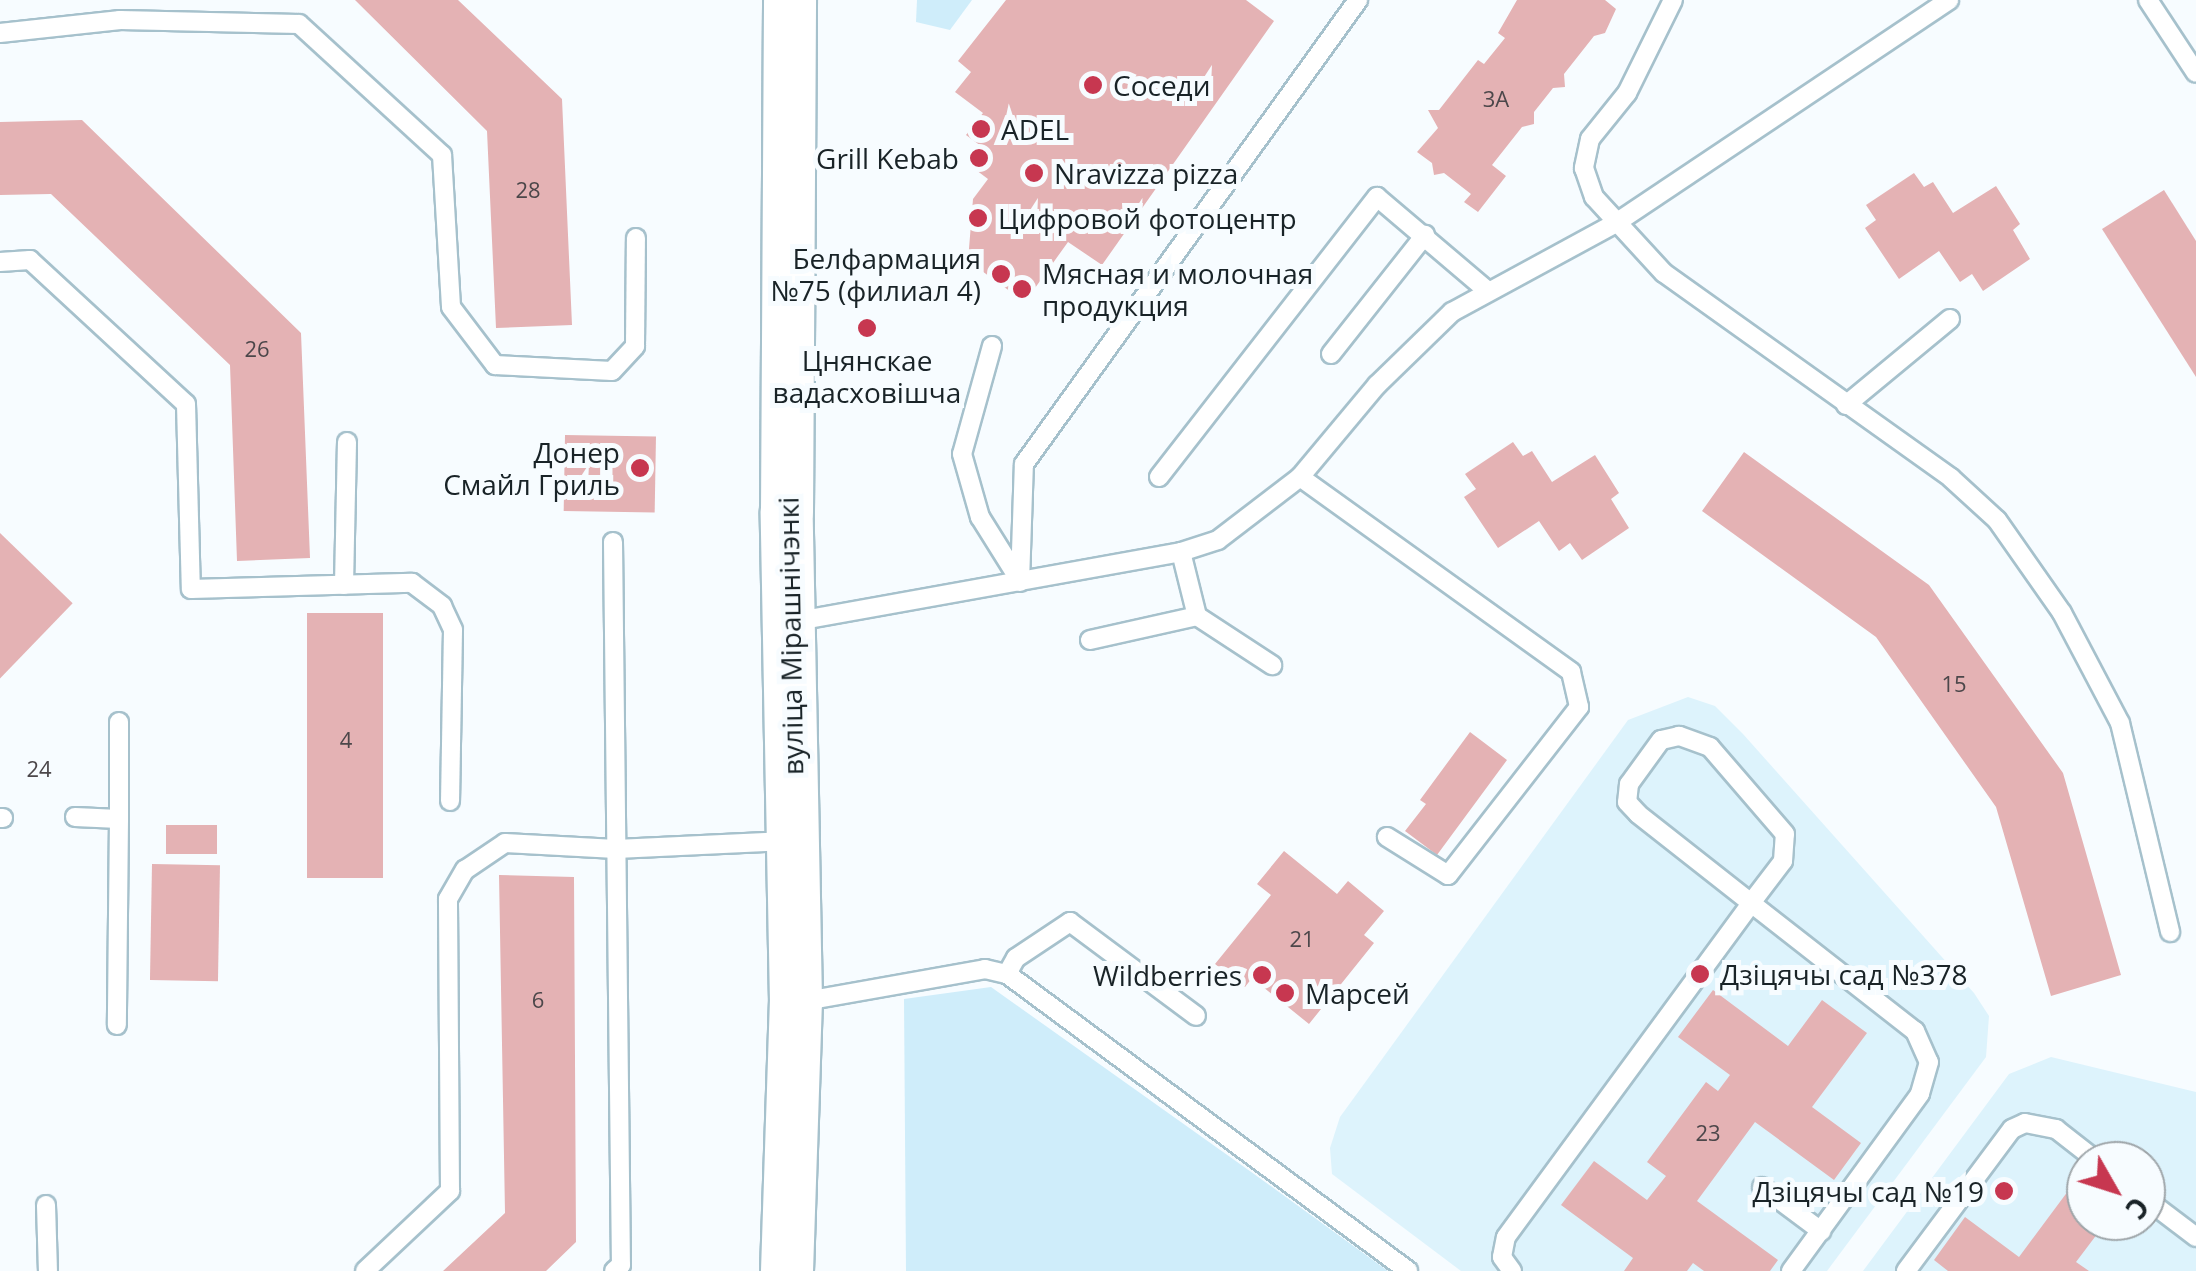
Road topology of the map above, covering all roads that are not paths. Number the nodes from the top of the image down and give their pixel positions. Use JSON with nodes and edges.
{"nodes":[{"id":1,"x":790,"y":0,"type":"edge"},
{"id":2,"x":1358,"y":0,"type":"edge"},
{"id":3,"x":1673,"y":0,"type":"edge"},
{"id":4,"x":1949,"y":0,"type":"edge"},
{"id":5,"x":2148,"y":0,"type":"edge"},
{"id":6,"x":0,"y":32,"type":"edge"},
{"id":7,"x":2196,"y":73,"type":"edge"},
{"id":8,"x":1616,"y":222,"type":"junction"},
{"id":9,"x":1425,"y":235,"type":"junction"},
{"id":10,"x":636,"y":238,"type":"dead end"},
{"id":11,"x":0,"y":262,"type":"edge"},
{"id":12,"x":1488,"y":292,"type":"junction"},
{"id":13,"x":1950,"y":319,"type":"dead end"},
{"id":14,"x":992,"y":346,"type":"dead end"},
{"id":15,"x":1332,"y":354,"type":"dead end"},
{"id":16,"x":1846,"y":405,"type":"junction"},
{"id":17,"x":347,"y":442,"type":"dead end"},
{"id":18,"x":1159,"y":477,"type":"dead end"},
{"id":19,"x":1300,"y":477,"type":"junction"},
{"id":20,"x":613,"y":542,"type":"dead end"},
{"id":21,"x":1180,"y":552,"type":"junction"},
{"id":22,"x":1020,"y":582,"type":"junction"},
{"id":23,"x":344,"y":584,"type":"junction"},
{"id":24,"x":1197,"y":616,"type":"junction"},
{"id":25,"x":791,"y":622,"type":"junction"},
{"id":26,"x":1090,"y":640,"type":"dead end"},
{"id":27,"x":1272,"y":666,"type":"dead end"},
{"id":28,"x":119,"y":722,"type":"dead end"},
{"id":29,"x":450,"y":800,"type":"dead end"},
{"id":30,"x":75,"y":817,"type":"dead end"},
{"id":31,"x":119,"y":819,"type":"junction"},
{"id":32,"x":1387,"y":837,"type":"dead end"},
{"id":33,"x":794,"y":841,"type":"junction"},
{"id":34,"x":616,"y":850,"type":"junction"},
{"id":35,"x":1752,"y":903,"type":"junction"},
{"id":36,"x":2170,"y":932,"type":"dead end"},
{"id":37,"x":1006,"y":974,"type":"junction"},
{"id":38,"x":796,"y":1002,"type":"junction"},
{"id":39,"x":1196,"y":1016,"type":"dead end"},
{"id":40,"x":117,"y":1025,"type":"dead end"},
{"id":41,"x":2071,"y":1141,"type":"edge"},
{"id":42,"x":1762,"y":1187,"type":"dead end"},
{"id":43,"x":46,"y":1205,"type":"dead end"},
{"id":44,"x":2166,"y":1214,"type":"edge"},
{"id":45,"x":1820,"y":1231,"type":"junction"},
{"id":46,"x":2196,"y":1237,"type":"edge"},
{"id":47,"x":48,"y":1271,"type":"edge"},
{"id":48,"x":365,"y":1271,"type":"edge"},
{"id":49,"x":614,"y":1271,"type":"edge"},
{"id":50,"x":788,"y":1271,"type":"edge"},
{"id":51,"x":1408,"y":1271,"type":"edge"},
{"id":52,"x":1512,"y":1271,"type":"edge"},
{"id":53,"x":1791,"y":1271,"type":"edge"},
{"id":54,"x":1906,"y":1271,"type":"edge"}],
"edges":[{"from":1,"to":25,"type":"main road","name":"вуліца Мірашнічэнкі"},
{"from":2,"to":22,"type":"lane"},
{"from":3,"to":8,"type":"lane"},
{"from":4,"to":8,"type":"lane"},
{"from":5,"to":7,"type":"lane"},
{"from":6,"to":10,"type":"lane"},
{"from":8,"to":12,"type":"lane"},
{"from":8,"to":16,"type":"lane"},
{"from":9,"to":12,"type":"lane"},
{"from":9,"to":15,"type":"lane"},
{"from":9,"to":18,"type":"lane"},
{"from":11,"to":23,"type":"lane"},
{"from":12,"to":19,"type":"lane"},
{"from":13,"to":16,"type":"lane"},
{"from":14,"to":22,"type":"lane"},
{"from":16,"to":36,"type":"lane"},
{"from":17,"to":23,"type":"lane"},
{"from":19,"to":21,"type":"lane"},
{"from":19,"to":32,"type":"lane"},
{"from":20,"to":34,"type":"lane"},
{"from":21,"to":22,"type":"lane"},
{"from":21,"to":24,"type":"lane"},
{"from":22,"to":25,"type":"lane"},
{"from":23,"to":29,"type":"lane"},
{"from":24,"to":26,"type":"lane"},
{"from":24,"to":27,"type":"lane"},
{"from":25,"to":33,"type":"main road","name":"вуліца Мірашнічэнкі"},
{"from":28,"to":31,"type":"lane"},
{"from":30,"to":31,"type":"lane"},
{"from":31,"to":40,"type":"lane"},
{"from":33,"to":34,"type":"lane"},
{"from":33,"to":38,"type":"main road","name":"вуліца Мірашнічэнкі"},
{"from":34,"to":48,"type":"lane"},
{"from":34,"to":49,"type":"lane"},
{"from":35,"to":35,"type":"lane"},
{"from":35,"to":45,"type":"lane"},
{"from":35,"to":52,"type":"lane"},
{"from":37,"to":38,"type":"lane"},
{"from":37,"to":39,"type":"lane"},
{"from":37,"to":51,"type":"lane"},
{"from":38,"to":50,"type":"main road","name":"вуліца Мірашнічэнкі"},
{"from":41,"to":54,"type":"lane"},
{"from":42,"to":45,"type":"lane"},
{"from":43,"to":47,"type":"lane"},
{"from":44,"to":46,"type":"lane"},
{"from":45,"to":53,"type":"lane"}]}
